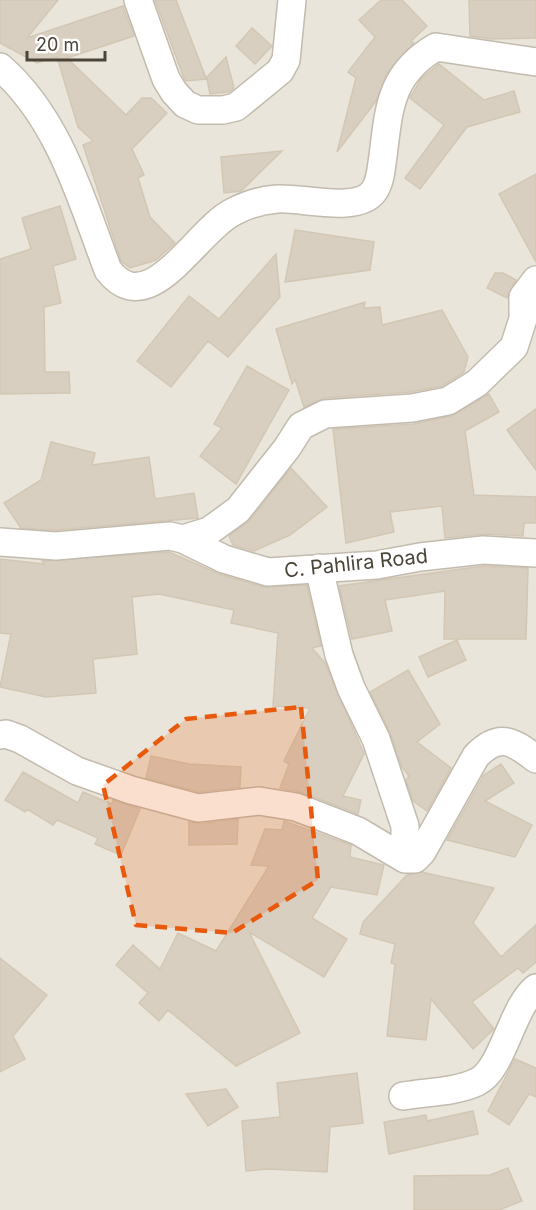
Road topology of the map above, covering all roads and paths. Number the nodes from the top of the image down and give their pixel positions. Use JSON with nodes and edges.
{"nodes":[{"id":1,"x":138,"y":0,"type":"edge"},
{"id":2,"x":292,"y":0,"type":"edge"},
{"id":3,"x":536,"y":62,"type":"edge"},
{"id":4,"x":0,"y":67,"type":"edge"},
{"id":5,"x":536,"y":279,"type":"edge"},
{"id":6,"x":0,"y":531,"type":"edge"},
{"id":7,"x":183,"y":539,"type":"junction"},
{"id":8,"x":0,"y":542,"type":"edge"},
{"id":9,"x":56,"y":546,"type":"junction"},
{"id":10,"x":536,"y":553,"type":"edge"},
{"id":11,"x":319,"y":568,"type":"junction"},
{"id":12,"x":0,"y":735,"type":"edge"},
{"id":13,"x":536,"y":759,"type":"edge"},
{"id":14,"x":405,"y":859,"type":"junction"},
{"id":15,"x":536,"y":988,"type":"edge"},
{"id":16,"x":403,"y":1095,"type":"dead end"}],
"edges":[{"from":1,"to":2,"type":"street"},
{"from":3,"to":4,"type":"street"},
{"from":5,"to":7,"type":"street"},
{"from":6,"to":9,"type":"street"},
{"from":7,"to":9,"type":"street"},
{"from":7,"to":11,"type":"street","name":"C. Pahlira Road"},
{"from":8,"to":9,"type":"street"},
{"from":10,"to":11,"type":"street","name":"C. Pahlira Road"},
{"from":11,"to":14,"type":"street"},
{"from":12,"to":14,"type":"street"},
{"from":13,"to":14,"type":"street"},
{"from":15,"to":16,"type":"street"}]}
